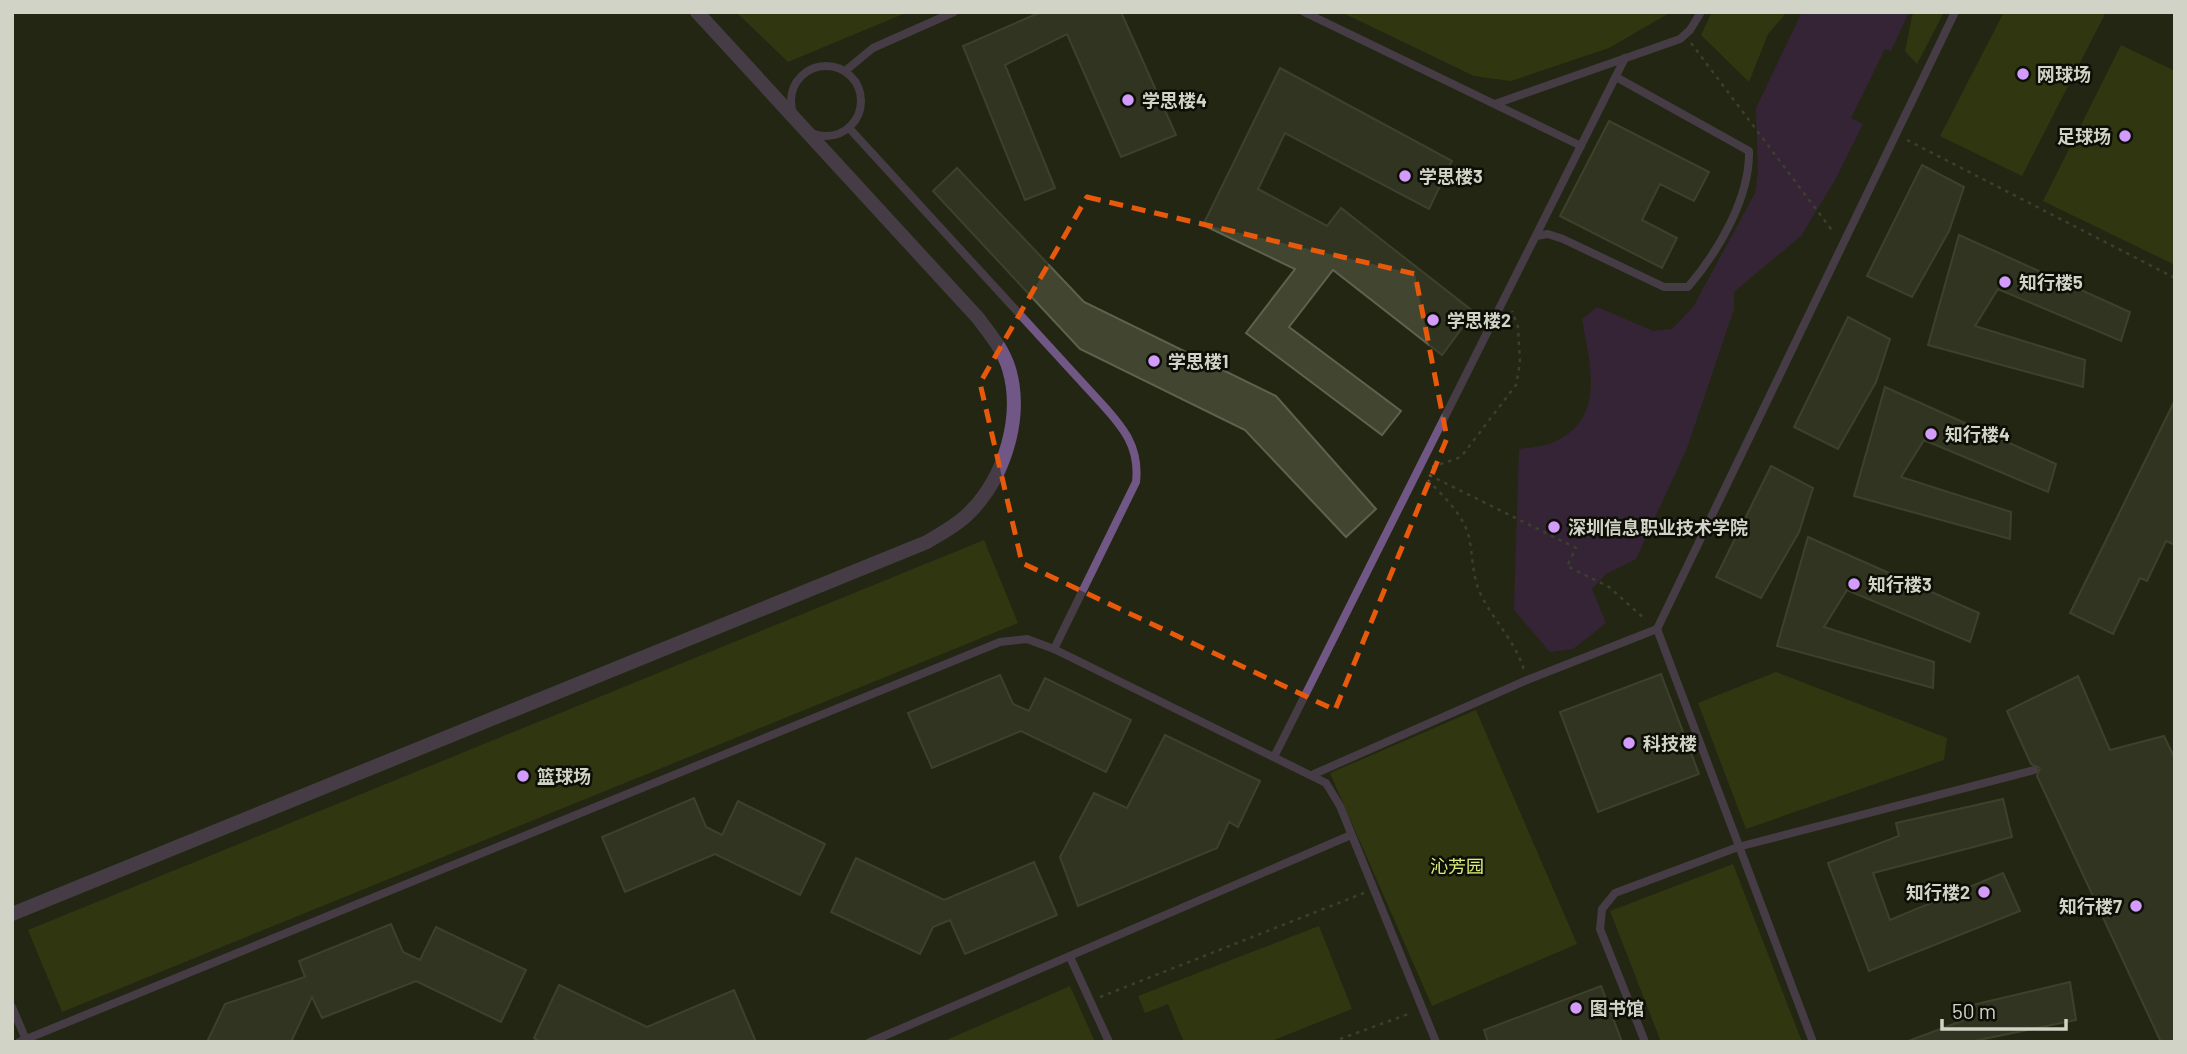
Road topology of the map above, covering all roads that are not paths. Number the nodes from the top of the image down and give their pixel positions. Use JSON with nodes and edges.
{"nodes":[{"id":1,"x":697,"y":12,"type":"edge"},
{"id":2,"x":954,"y":12,"type":"edge"},
{"id":3,"x":1304,"y":12,"type":"edge"},
{"id":4,"x":1702,"y":12,"type":"edge"},
{"id":5,"x":1955,"y":12,"type":"edge"},
{"id":6,"x":1625,"y":58,"type":"junction"},
{"id":7,"x":845,"y":71,"type":"junction"},
{"id":8,"x":1616,"y":77,"type":"junction"},
{"id":9,"x":1495,"y":104,"type":"junction"},
{"id":10,"x":799,"y":124,"type":"junction"},
{"id":11,"x":849,"y":128,"type":"junction"},
{"id":12,"x":1581,"y":146,"type":"junction"},
{"id":13,"x":1536,"y":236,"type":"junction"},
{"id":14,"x":1657,"y":629,"type":"junction"},
{"id":15,"x":1054,"y":649,"type":"junction"},
{"id":16,"x":1275,"y":755,"type":"junction"},
{"id":17,"x":2034,"y":770,"type":"dead end"},
{"id":18,"x":1314,"y":774,"type":"junction"},
{"id":19,"x":1351,"y":835,"type":"junction"},
{"id":20,"x":1738,"y":847,"type":"junction"},
{"id":21,"x":12,"y":914,"type":"edge"},
{"id":22,"x":1070,"y":957,"type":"junction"},
{"id":23,"x":12,"y":1007,"type":"edge"},
{"id":24,"x":24,"y":1041,"type":"edge"},
{"id":25,"x":870,"y":1042,"type":"edge"},
{"id":26,"x":1109,"y":1042,"type":"edge"},
{"id":27,"x":1436,"y":1042,"type":"edge"},
{"id":28,"x":1645,"y":1042,"type":"edge"},
{"id":29,"x":1813,"y":1042,"type":"edge"}],
"edges":[{"from":1,"to":10,"type":"street"},
{"from":2,"to":7,"type":"lane"},
{"from":3,"to":9,"type":"lane"},
{"from":4,"to":6,"type":"lane"},
{"from":5,"to":14,"type":"lane"},
{"from":6,"to":8,"type":"lane"},
{"from":6,"to":9,"type":"lane"},
{"from":7,"to":10,"type":"lane"},
{"from":7,"to":11,"type":"lane"},
{"from":8,"to":12,"type":"lane"},
{"from":8,"to":13,"type":"lane"},
{"from":9,"to":12,"type":"lane"},
{"from":10,"to":11,"type":"lane"},
{"from":10,"to":21,"type":"street"},
{"from":11,"to":15,"type":"lane"},
{"from":12,"to":13,"type":"lane"},
{"from":13,"to":16,"type":"lane"},
{"from":14,"to":18,"type":"lane"},
{"from":14,"to":20,"type":"lane"},
{"from":15,"to":16,"type":"lane"},
{"from":15,"to":24,"type":"lane"},
{"from":16,"to":18,"type":"lane"},
{"from":17,"to":20,"type":"lane"},
{"from":18,"to":19,"type":"lane"},
{"from":19,"to":22,"type":"lane"},
{"from":19,"to":27,"type":"lane"},
{"from":20,"to":28,"type":"lane"},
{"from":20,"to":29,"type":"lane"},
{"from":22,"to":25,"type":"lane"},
{"from":22,"to":26,"type":"lane"},
{"from":23,"to":24,"type":"lane"}]}
